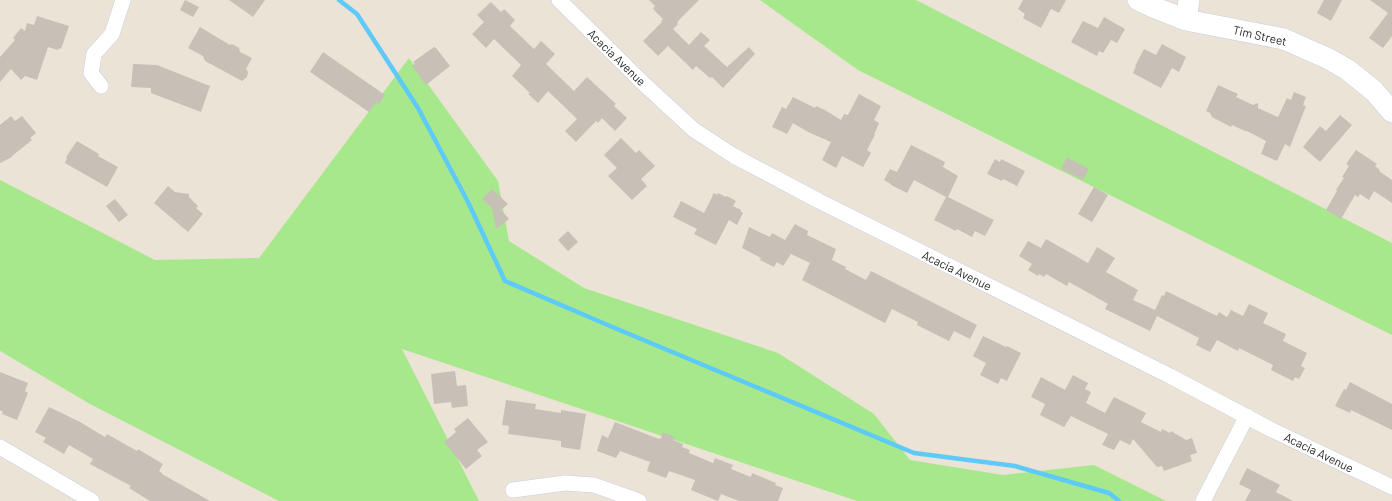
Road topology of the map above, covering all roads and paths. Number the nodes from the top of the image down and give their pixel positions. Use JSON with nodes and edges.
{"nodes":[{"id":1,"x":123,"y":0,"type":"edge"},
{"id":2,"x":558,"y":0,"type":"edge"},
{"id":3,"x":1138,"y":0,"type":"edge"},
{"id":4,"x":1188,"y":10,"type":"edge"},
{"id":5,"x":101,"y":86,"type":"dead end"},
{"id":6,"x":1392,"y":112,"type":"edge"},
{"id":7,"x":1247,"y":416,"type":"junction"},
{"id":8,"x":0,"y":447,"type":"edge"},
{"id":9,"x":1392,"y":487,"type":"edge"},
{"id":10,"x":513,"y":490,"type":"dead end"},
{"id":11,"x":92,"y":501,"type":"edge"},
{"id":12,"x":639,"y":501,"type":"edge"},
{"id":13,"x":1203,"y":501,"type":"edge"}],
"edges":[{"from":1,"to":5,"type":"street"},
{"from":2,"to":7,"type":"street","name":"Acacia Avenue"},
{"from":3,"to":4,"type":"street","name":"Tim Street"},
{"from":4,"to":6,"type":"street","name":"Tim Street"},
{"from":7,"to":9,"type":"street","name":"Acacia Avenue"},
{"from":7,"to":13,"type":"street"},
{"from":8,"to":11,"type":"street"},
{"from":10,"to":12,"type":"street"}]}
